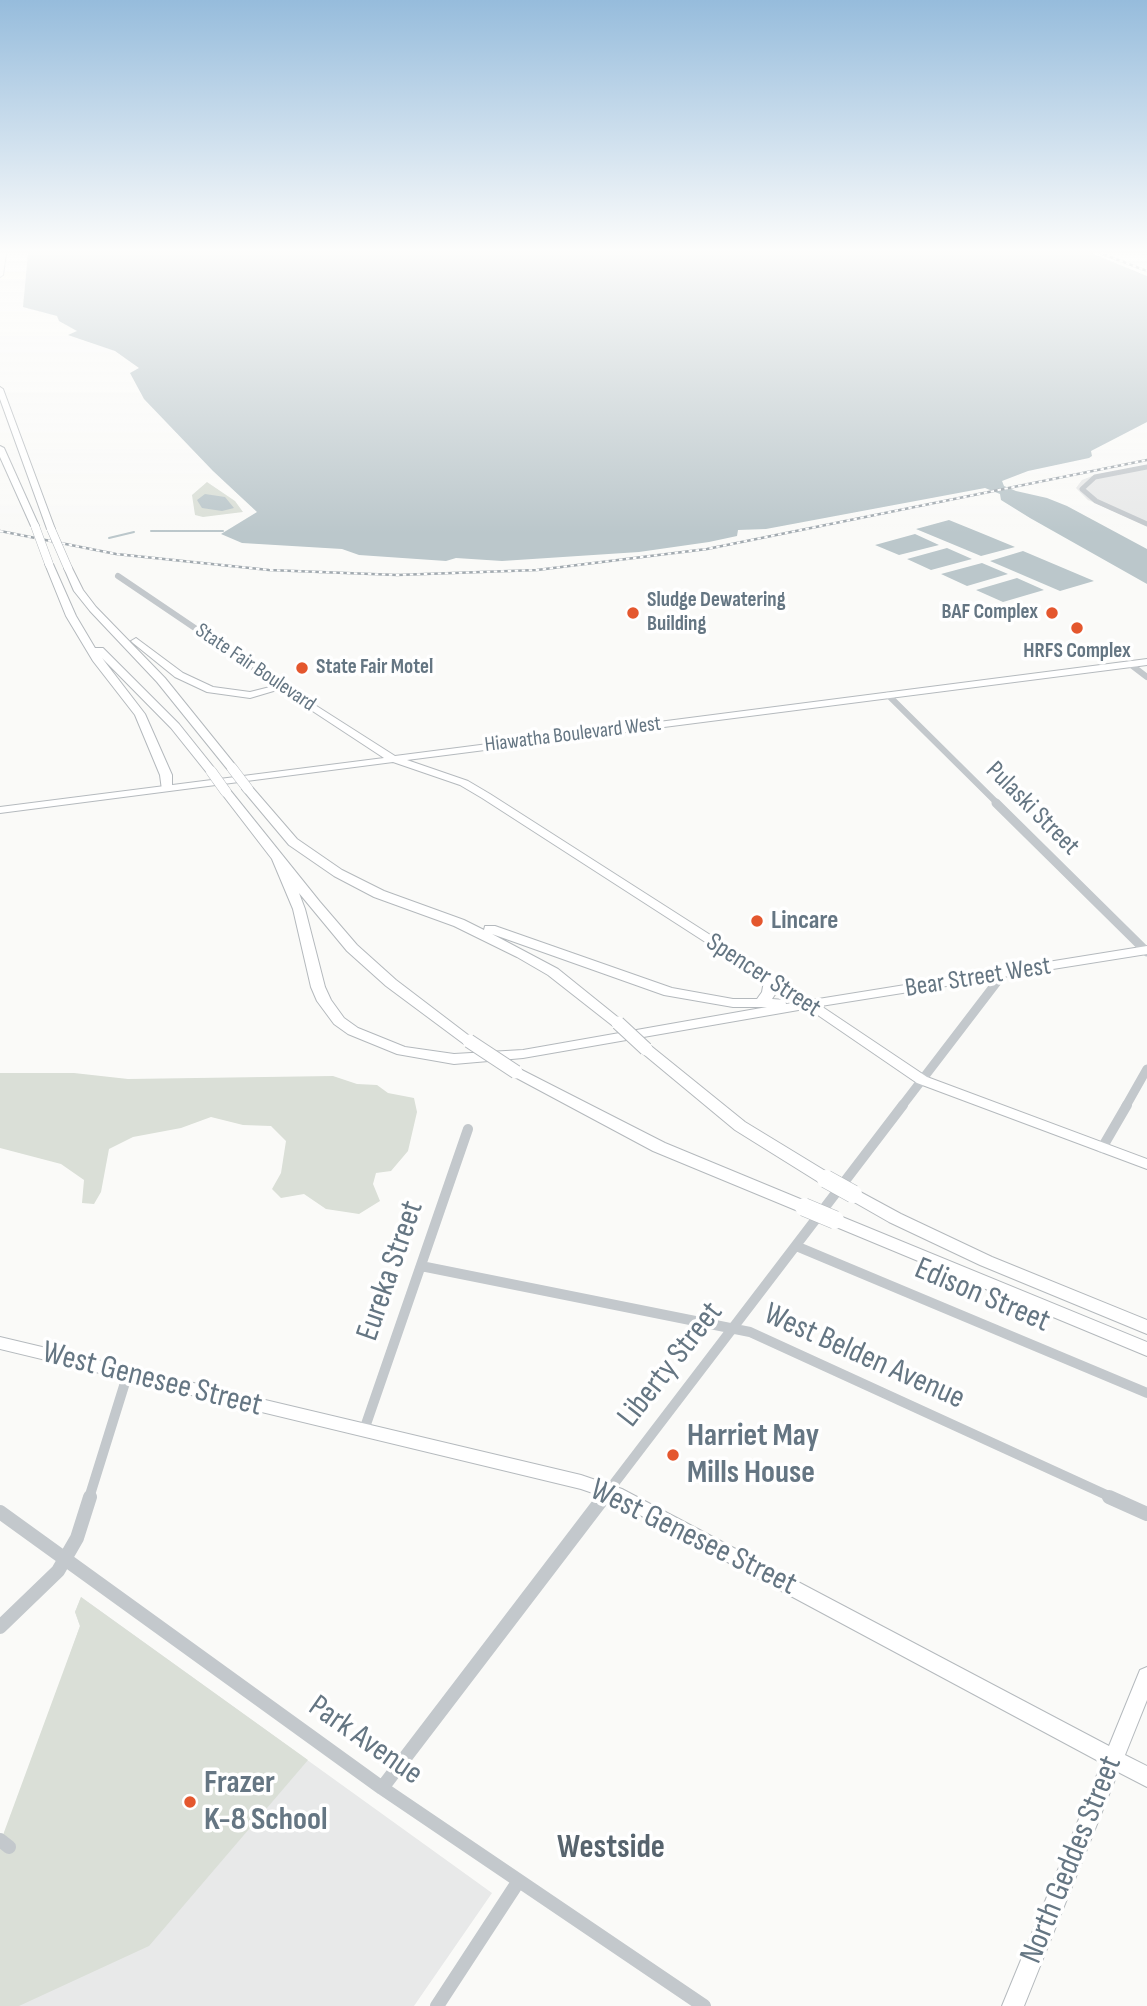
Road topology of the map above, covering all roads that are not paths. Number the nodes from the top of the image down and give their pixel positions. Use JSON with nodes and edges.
{"nodes":[{"id":1,"x":0,"y":389,"type":"edge"},
{"id":2,"x":0,"y":448,"type":"edge"},
{"id":3,"x":0,"y":457,"type":"edge"},
{"id":4,"x":8,"y":466,"type":"junction"},
{"id":5,"x":1147,"y":467,"type":"edge"},
{"id":6,"x":1147,"y":524,"type":"edge"},
{"id":7,"x":118,"y":576,"type":"dead end"},
{"id":8,"x":93,"y":609,"type":"junction"},
{"id":9,"x":82,"y":631,"type":"junction"},
{"id":10,"x":1147,"y":662,"type":"edge"},
{"id":11,"x":1130,"y":664,"type":"junction"},
{"id":12,"x":1147,"y":677,"type":"edge"},
{"id":13,"x":282,"y":687,"type":"junction"},
{"id":14,"x":888,"y":695,"type":"junction"},
{"id":15,"x":462,"y":749,"type":"junction"},
{"id":16,"x":393,"y":759,"type":"junction"},
{"id":17,"x":439,"y":774,"type":"junction"},
{"id":18,"x":166,"y":788,"type":"junction"},
{"id":19,"x":0,"y":810,"type":"edge"},
{"id":20,"x":278,"y":858,"type":"junction"},
{"id":21,"x":416,"y":907,"type":"junction"},
{"id":22,"x":1146,"y":951,"type":"edge"},
{"id":23,"x":1003,"y":974,"type":"junction"},
{"id":24,"x":771,"y":981,"type":"junction"},
{"id":25,"x":760,"y":1004,"type":"junction"},
{"id":26,"x":810,"y":1004,"type":"junction"},
{"id":27,"x":1147,"y":1069,"type":"edge"},
{"id":28,"x":922,"y":1080,"type":"junction"},
{"id":29,"x":468,"y":1129,"type":"dead end"},
{"id":30,"x":1102,"y":1148,"type":"junction"},
{"id":31,"x":1147,"y":1164,"type":"edge"},
{"id":32,"x":796,"y":1246,"type":"junction"},
{"id":33,"x":421,"y":1266,"type":"junction"},
{"id":34,"x":1147,"y":1327,"type":"edge"},
{"id":35,"x":734,"y":1328,"type":"junction"},
{"id":36,"x":0,"y":1343,"type":"edge"},
{"id":37,"x":1147,"y":1349,"type":"edge"},
{"id":38,"x":128,"y":1373,"type":"junction"},
{"id":39,"x":1147,"y":1394,"type":"edge"},
{"id":40,"x":364,"y":1430,"type":"junction"},
{"id":41,"x":609,"y":1491,"type":"junction"},
{"id":42,"x":0,"y":1512,"type":"edge"},
{"id":43,"x":1147,"y":1514,"type":"edge"},
{"id":44,"x":66,"y":1559,"type":"junction"},
{"id":45,"x":0,"y":1627,"type":"edge"},
{"id":46,"x":1147,"y":1675,"type":"edge"},
{"id":47,"x":1113,"y":1758,"type":"junction"},
{"id":48,"x":1147,"y":1777,"type":"edge"},
{"id":49,"x":382,"y":1788,"type":"junction"},
{"id":50,"x":518,"y":1882,"type":"junction"},
{"id":51,"x":437,"y":2006,"type":"edge"},
{"id":52,"x":704,"y":2006,"type":"edge"},
{"id":53,"x":1013,"y":2006,"type":"edge"}],
"edges":[{"from":1,"to":8,"type":"highway","bridge":true},
{"from":2,"to":4,"type":"highway"},
{"from":3,"to":4,"type":"highway"},
{"from":4,"to":9,"type":"highway","bridge":true},
{"from":5,"to":6,"type":"street"},
{"from":7,"to":13,"type":"street","name":"State Fair Boulevard"},
{"from":8,"to":13,"type":"highway"},
{"from":8,"to":21,"type":"highway","bridge":true},
{"from":9,"to":18,"type":"highway"},
{"from":9,"to":20,"type":"highway","bridge":true},
{"from":10,"to":11,"type":"main road","name":"Hiawatha Boulevard West"},
{"from":11,"to":12,"type":"street"},
{"from":11,"to":14,"type":"main road","name":"Hiawatha Boulevard West"},
{"from":13,"to":16,"type":"main road","name":"State Fair Boulevard"},
{"from":14,"to":15,"type":"main road","name":"Hiawatha Boulevard West"},
{"from":14,"to":22,"type":"street","name":"Pulaski Street"},
{"from":15,"to":16,"type":"main road","name":"Hiawatha Boulevard West"},
{"from":15,"to":17,"type":"main road"},
{"from":16,"to":17,"type":"main road","name":"Spencer Street"},
{"from":16,"to":18,"type":"main road","name":"Hiawatha Boulevard West"},
{"from":17,"to":24,"type":"main road","name":"Spencer Street"},
{"from":18,"to":19,"type":"main road","name":"Hiawatha Boulevard West"},
{"from":20,"to":26,"type":"highway"},
{"from":20,"to":37,"type":"highway","bridge":true},
{"from":21,"to":25,"type":"highway"},
{"from":21,"to":34,"type":"highway","bridge":true},
{"from":22,"to":23,"type":"main road","name":"Bear Street West"},
{"from":23,"to":26,"type":"main road","name":"Bear Street West"},
{"from":23,"to":28,"type":"street","name":"Liberty Street"},
{"from":24,"to":25,"type":"highway"},
{"from":24,"to":26,"type":"main road","name":"Spencer Street"},
{"from":25,"to":26,"type":"highway"},
{"from":26,"to":28,"type":"main road","name":"Spencer Street"},
{"from":27,"to":30,"type":"street"},
{"from":28,"to":30,"type":"main road","name":"Spencer Street"},
{"from":28,"to":32,"type":"street","name":"Liberty Street"},
{"from":29,"to":33,"type":"street","name":"Eureka Street"},
{"from":30,"to":31,"type":"main road","name":"Spencer Street"},
{"from":32,"to":35,"type":"street","name":"Liberty Street"},
{"from":32,"to":39,"type":"street","name":"Edison Street"},
{"from":33,"to":35,"type":"street","name":"West Belden Avenue"},
{"from":33,"to":40,"type":"street","name":"Eureka Street"},
{"from":35,"to":41,"type":"street","name":"Liberty Street"},
{"from":35,"to":43,"type":"street","name":"West Belden Avenue"},
{"from":36,"to":38,"type":"main road","name":"West Genesee Street"},
{"from":38,"to":40,"type":"main road","name":"West Genesee Street"},
{"from":38,"to":44,"type":"street"},
{"from":40,"to":41,"type":"main road","name":"West Genesee Street"},
{"from":41,"to":47,"type":"main road","name":"West Genesee Street"},
{"from":41,"to":49,"type":"street","name":"Liberty Street"},
{"from":42,"to":44,"type":"street","name":"Park Avenue"},
{"from":44,"to":45,"type":"street"},
{"from":44,"to":49,"type":"street","name":"Park Avenue"},
{"from":46,"to":47,"type":"main road","name":"North Geddes Street"},
{"from":47,"to":48,"type":"main road","name":"West Genesee Street"},
{"from":47,"to":53,"type":"main road","name":"North Geddes Street"},
{"from":49,"to":50,"type":"street","name":"Park Avenue"},
{"from":50,"to":51,"type":"street"},
{"from":50,"to":52,"type":"street","name":"Park Avenue"}]}
